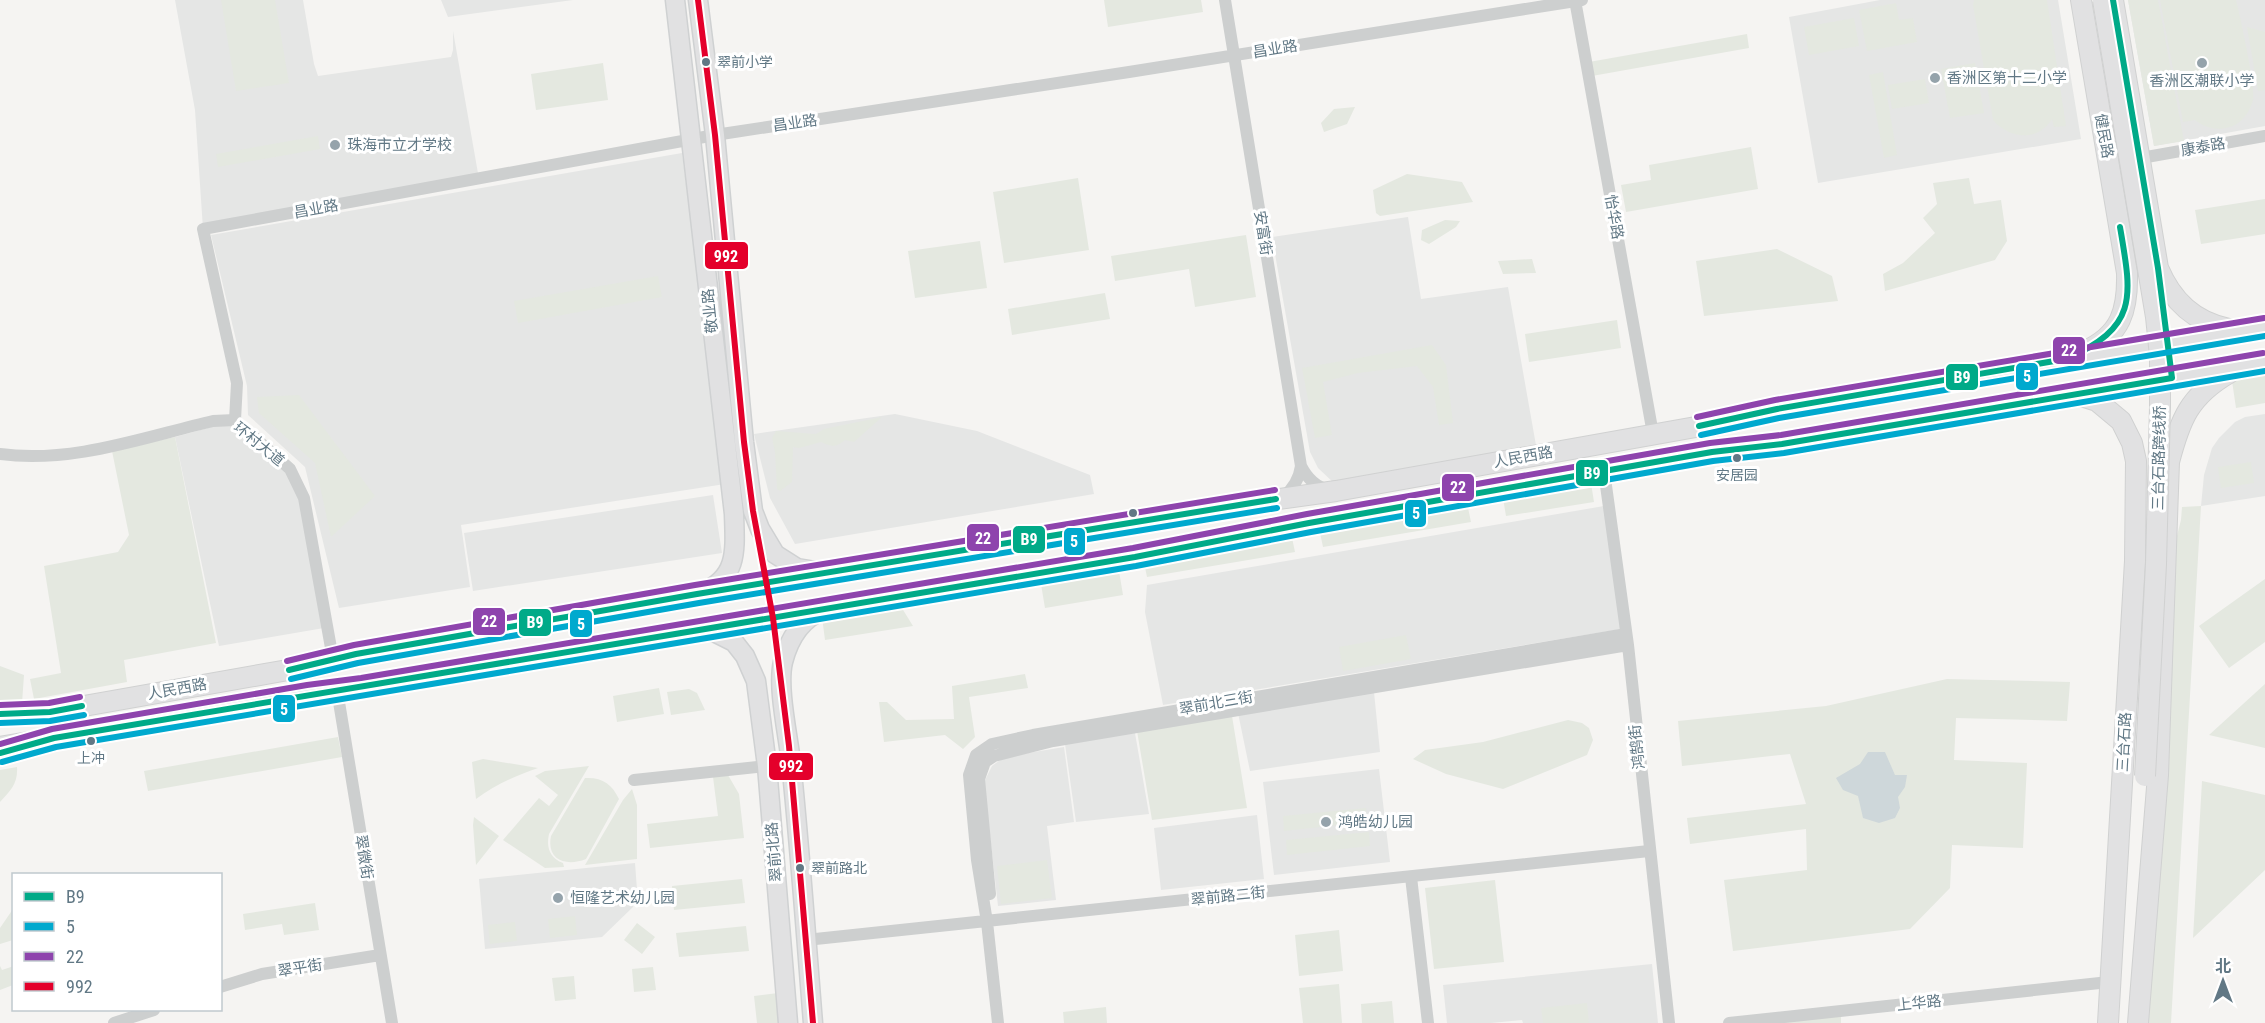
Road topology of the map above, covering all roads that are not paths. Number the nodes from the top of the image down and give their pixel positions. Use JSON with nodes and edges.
{"nodes":[{"id":1,"x":675,"y":0,"type":"edge"},
{"id":2,"x":698,"y":0,"type":"edge"},
{"id":3,"x":1225,"y":0,"type":"edge"},
{"id":4,"x":1577,"y":0,"type":"edge"},
{"id":5,"x":2081,"y":0,"type":"edge"},
{"id":6,"x":2093,"y":0,"type":"edge"},
{"id":7,"x":2103,"y":0,"type":"edge"},
{"id":8,"x":2113,"y":0,"type":"edge"},
{"id":9,"x":1235,"y":55,"type":"junction"},
{"id":10,"x":715,"y":135,"type":"junction"},
{"id":11,"x":2265,"y":136,"type":"edge"},
{"id":12,"x":691,"y":140,"type":"junction"},
{"id":13,"x":2141,"y":158,"type":"junction"},
{"id":14,"x":2265,"y":327,"type":"edge"},
{"id":15,"x":2244,"y":330,"type":"junction"},
{"id":16,"x":2066,"y":358,"type":"junction"},
{"id":17,"x":2257,"y":364,"type":"edge"},
{"id":18,"x":2072,"y":395,"type":"junction"},
{"id":19,"x":1750,"y":415,"type":"junction"},
{"id":20,"x":235,"y":420,"type":"junction"},
{"id":21,"x":1653,"y":434,"type":"junction"},
{"id":22,"x":1755,"y":447,"type":"junction"},
{"id":23,"x":0,"y":454,"type":"edge"},
{"id":24,"x":1301,"y":466,"type":"junction"},
{"id":25,"x":1604,"y":471,"type":"junction"},
{"id":26,"x":1336,"y":491,"type":"junction"},
{"id":27,"x":1281,"y":499,"type":"junction"},
{"id":28,"x":827,"y":573,"type":"junction"},
{"id":29,"x":697,"y":594,"type":"junction"},
{"id":30,"x":832,"y":608,"type":"junction"},
{"id":31,"x":700,"y":630,"type":"junction"},
{"id":32,"x":1627,"y":639,"type":"junction"},
{"id":33,"x":333,"y":659,"type":"junction"},
{"id":34,"x":337,"y":690,"type":"junction"},
{"id":35,"x":50,"y":712,"type":"junction"},
{"id":36,"x":0,"y":714,"type":"edge"},
{"id":37,"x":0,"y":727,"type":"edge"},
{"id":38,"x":54,"y":738,"type":"junction"},
{"id":39,"x":0,"y":747,"type":"edge"},
{"id":40,"x":0,"y":753,"type":"edge"},
{"id":41,"x":767,"y":766,"type":"junction"},
{"id":42,"x":2139,"y":776,"type":"junction"},
{"id":43,"x":634,"y":780,"type":"dead end"},
{"id":44,"x":2118,"y":831,"type":"junction"},
{"id":45,"x":2153,"y":833,"type":"junction"},
{"id":46,"x":1649,"y":851,"type":"junction"},
{"id":47,"x":1411,"y":877,"type":"junction"},
{"id":48,"x":987,"y":922,"type":"junction"},
{"id":49,"x":806,"y":940,"type":"junction"},
{"id":50,"x":380,"y":954,"type":"junction"},
{"id":51,"x":2109,"y":982,"type":"junction"},
{"id":52,"x":222,"y":986,"type":"edge"},
{"id":53,"x":151,"y":1011,"type":"edge"},
{"id":54,"x":114,"y":1023,"type":"edge"},
{"id":55,"x":392,"y":1023,"type":"edge"},
{"id":56,"x":788,"y":1023,"type":"edge"},
{"id":57,"x":813,"y":1023,"type":"edge"},
{"id":58,"x":998,"y":1023,"type":"edge"},
{"id":59,"x":1428,"y":1023,"type":"edge"},
{"id":60,"x":1669,"y":1023,"type":"edge"},
{"id":61,"x":1729,"y":1023,"type":"edge"},
{"id":62,"x":2108,"y":1023,"type":"edge"},
{"id":63,"x":2138,"y":1023,"type":"edge"}],
"edges":[{"from":1,"to":12,"type":"main road","name":"敬业路"},
{"from":2,"to":10,"type":"main road","name":"敬业路"},
{"from":3,"to":9,"type":"street","name":"安富街"},
{"from":4,"to":9,"type":"street","name":"昌业路"},
{"from":4,"to":21,"type":"street","name":"怡华路"},
{"from":5,"to":16,"type":"main road","name":"健民路"},
{"from":6,"to":42,"type":"main road","name":"三台石路跨线桥"},
{"from":7,"to":42,"type":"main road","name":"三台石路跨线桥","bridge":true},
{"from":8,"to":13,"type":"main road"},
{"from":9,"to":10,"type":"street","name":"昌业路"},
{"from":9,"to":24,"type":"street","name":"安富街"},
{"from":10,"to":12,"type":"street","name":"昌业路"},
{"from":10,"to":28,"type":"main road","name":"敬业路"},
{"from":11,"to":13,"type":"street","name":"康泰路"},
{"from":12,"to":20,"type":"street","name":"昌业路"},
{"from":12,"to":29,"type":"main road","name":"敬业路"},
{"from":13,"to":15,"type":"main road"},
{"from":14,"to":15,"type":"main road"},
{"from":15,"to":16,"type":"main road"},
{"from":16,"to":19,"type":"main road","name":"人民西路"},
{"from":17,"to":18,"type":"main road","name":"人民西路"},
{"from":17,"to":45,"type":"main road"},
{"from":18,"to":22,"type":"main road","name":"人民西路"},
{"from":18,"to":44,"type":"main road","name":"三台石路"},
{"from":19,"to":21,"type":"main road","name":"人民西路"},
{"from":19,"to":22,"type":"main road"},
{"from":20,"to":23,"type":"street","name":"环村大道"},
{"from":20,"to":33,"type":"street","name":"环村大道"},
{"from":21,"to":26,"type":"main road","name":"人民西路"},
{"from":22,"to":25,"type":"main road","name":"人民西路"},
{"from":24,"to":26,"type":"street"},
{"from":24,"to":27,"type":"street"},
{"from":25,"to":30,"type":"main road","name":"人民西路"},
{"from":25,"to":32,"type":"street","name":"鸿鹄街"},
{"from":26,"to":27,"type":"main road","name":"人民西路"},
{"from":27,"to":28,"type":"main road","name":"人民西路"},
{"from":28,"to":29,"type":"main road","name":"人民西路"},
{"from":29,"to":33,"type":"main road","name":"人民西路"},
{"from":30,"to":31,"type":"main road","name":"人民西路"},
{"from":30,"to":49,"type":"main road","name":"翠前北路"},
{"from":31,"to":34,"type":"main road","name":"人民西路"},
{"from":31,"to":41,"type":"main road","name":"翠前北路"},
{"from":32,"to":46,"type":"street","name":"鸿鹄街"},
{"from":32,"to":48,"type":"street","name":"翠前北三街"},
{"from":33,"to":35,"type":"main road","name":"人民西路"},
{"from":34,"to":38,"type":"main road","name":"人民西路"},
{"from":34,"to":50,"type":"street","name":"翠微街"},
{"from":35,"to":36,"type":"main road","name":"人民西路"},
{"from":35,"to":37,"type":"main road","name":"人民西路"},
{"from":38,"to":39,"type":"main road","name":"人民西路"},
{"from":38,"to":40,"type":"main road","name":"人民西路"},
{"from":41,"to":43,"type":"street"},
{"from":41,"to":56,"type":"main road","name":"翠前北路"},
{"from":42,"to":44,"type":"main road"},
{"from":42,"to":45,"type":"main road"},
{"from":44,"to":51,"type":"main road","name":"三台石路"},
{"from":45,"to":63,"type":"main road"},
{"from":46,"to":47,"type":"street","name":"翠前路二街"},
{"from":46,"to":60,"type":"street","name":"鸿鹄街"},
{"from":47,"to":48,"type":"street","name":"翠前路二街"},
{"from":47,"to":59,"type":"street"},
{"from":48,"to":49,"type":"street","name":"翠前路二街"},
{"from":48,"to":58,"type":"street","name":"翠前北三街"},
{"from":49,"to":57,"type":"main road","name":"翠前北路"},
{"from":50,"to":52,"type":"street","name":"翠平街"},
{"from":50,"to":55,"type":"street","name":"翠微街"},
{"from":51,"to":61,"type":"street","name":"上华路"},
{"from":51,"to":62,"type":"main road","name":"三台石路"},
{"from":53,"to":54,"type":"street"}]}
